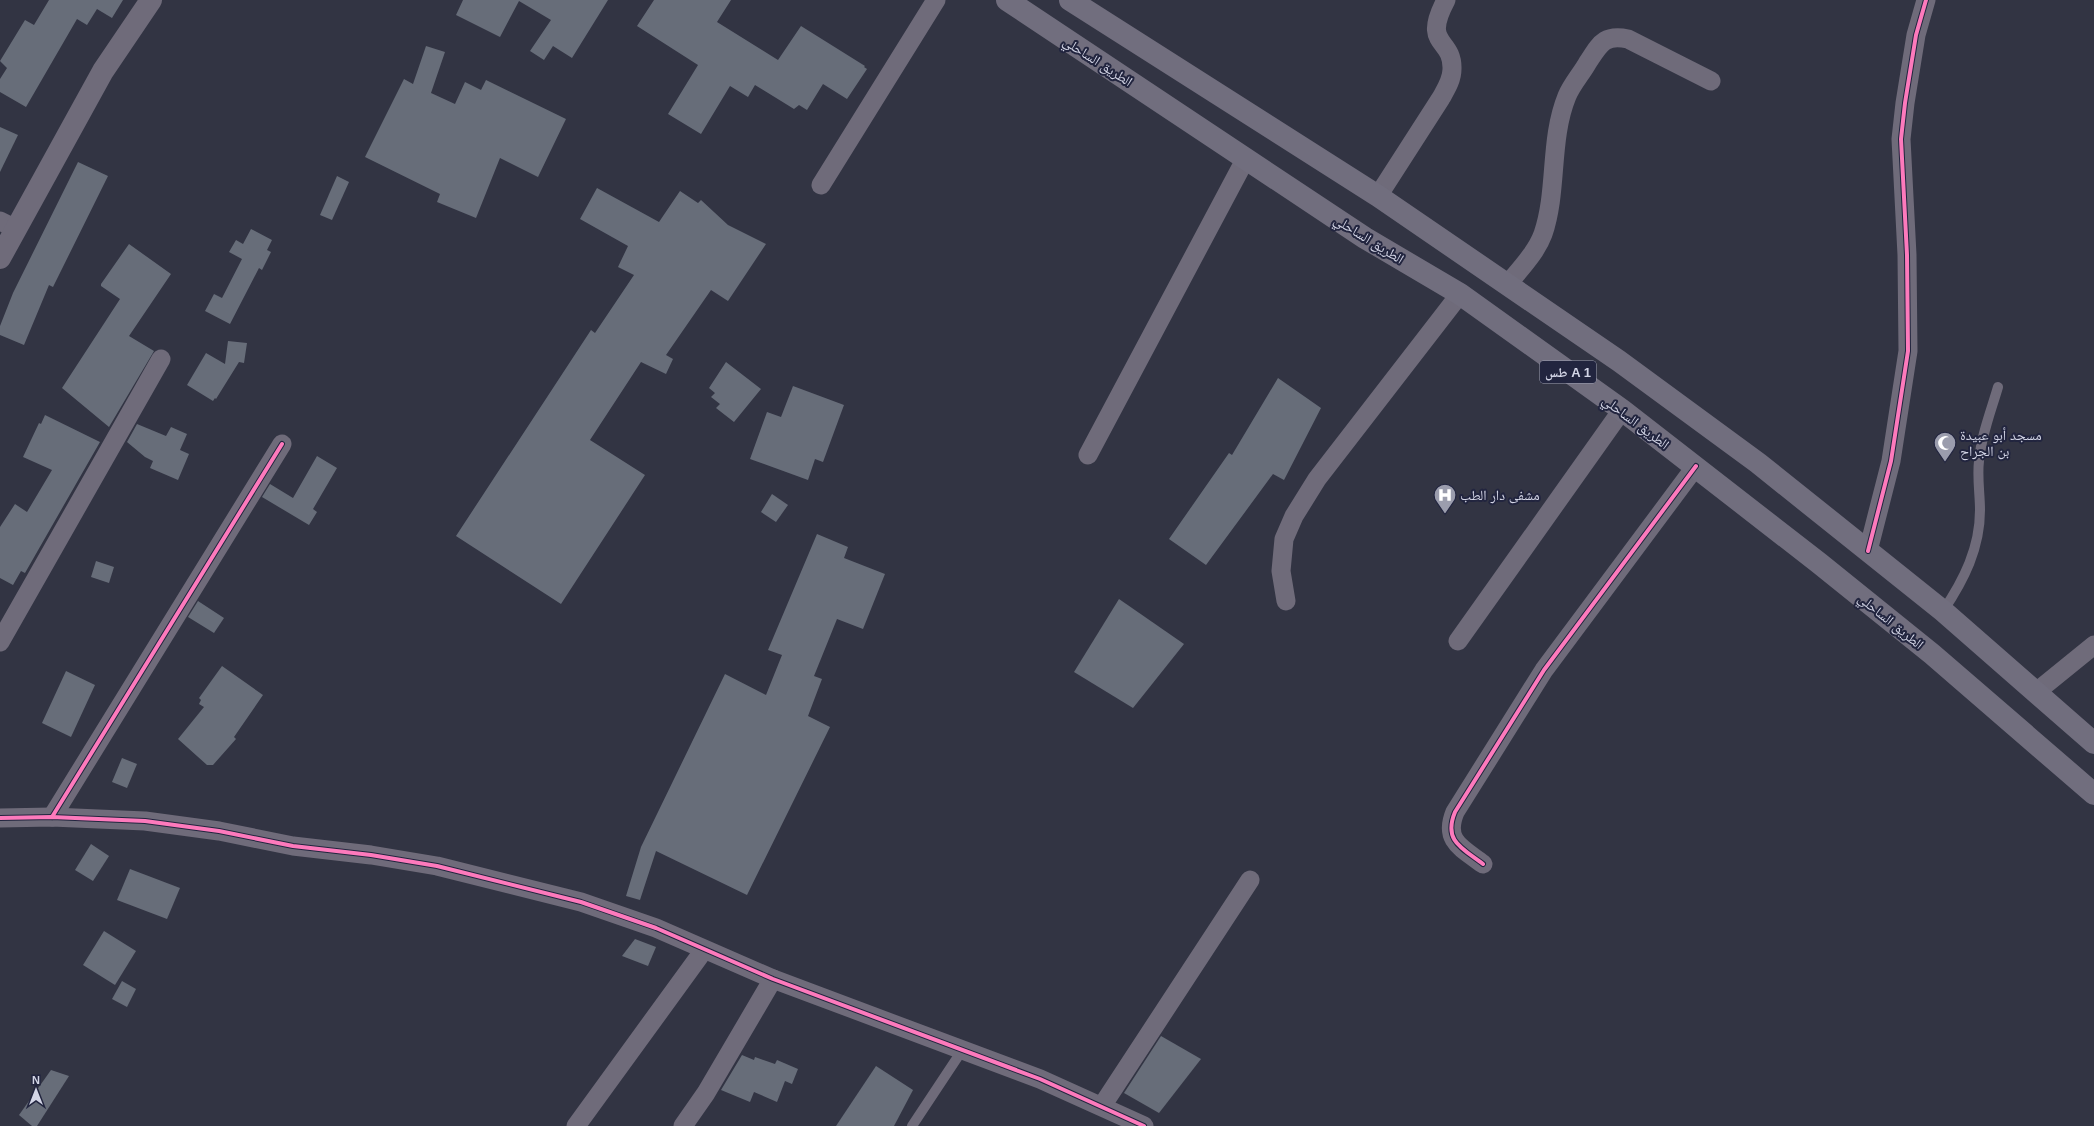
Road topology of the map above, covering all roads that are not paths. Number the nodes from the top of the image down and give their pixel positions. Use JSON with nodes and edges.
{"nodes":[{"id":1,"x":151,"y":0,"type":"edge"},
{"id":2,"x":936,"y":0,"type":"edge"},
{"id":3,"x":1007,"y":0,"type":"edge"},
{"id":4,"x":1446,"y":0,"type":"edge"},
{"id":5,"x":1926,"y":0,"type":"edge"},
{"id":6,"x":1082,"y":3,"type":"edge"},
{"id":7,"x":1711,"y":81,"type":"dead end"},
{"id":8,"x":1246,"y":158,"type":"junction"},
{"id":9,"x":821,"y":185,"type":"dead end"},
{"id":10,"x":1378,"y":196,"type":"junction"},
{"id":11,"x":8,"y":225,"type":"edge"},
{"id":12,"x":0,"y":258,"type":"edge"},
{"id":13,"x":1508,"y":284,"type":"junction"},
{"id":14,"x":1460,"y":294,"type":"junction"},
{"id":15,"x":161,"y":359,"type":"dead end"},
{"id":16,"x":1998,"y":387,"type":"dead end"},
{"id":17,"x":1622,"y":410,"type":"junction"},
{"id":18,"x":282,"y":444,"type":"dead end"},
{"id":19,"x":1088,"y":455,"type":"dead end"},
{"id":20,"x":1696,"y":466,"type":"junction"},
{"id":21,"x":1868,"y":551,"type":"junction"},
{"id":22,"x":1286,"y":601,"type":"dead end"},
{"id":23,"x":1943,"y":611,"type":"junction"},
{"id":24,"x":1458,"y":641,"type":"dead end"},
{"id":25,"x":0,"y":642,"type":"edge"},
{"id":26,"x":2094,"y":645,"type":"edge"},
{"id":27,"x":2036,"y":693,"type":"junction"},
{"id":28,"x":2094,"y":743,"type":"edge"},
{"id":29,"x":2094,"y":794,"type":"edge"},
{"id":30,"x":52,"y":817,"type":"junction"},
{"id":31,"x":0,"y":818,"type":"edge"},
{"id":32,"x":1483,"y":864,"type":"dead end"},
{"id":33,"x":1250,"y":880,"type":"dead end"},
{"id":34,"x":704,"y":950,"type":"junction"},
{"id":35,"x":773,"y":979,"type":"junction"},
{"id":36,"x":963,"y":1049,"type":"junction"},
{"id":37,"x":1102,"y":1106,"type":"junction"},
{"id":38,"x":576,"y":1126,"type":"edge"},
{"id":39,"x":683,"y":1126,"type":"edge"},
{"id":40,"x":912,"y":1126,"type":"edge"},
{"id":41,"x":1144,"y":1126,"type":"edge"}],
"edges":[{"from":1,"to":11,"type":"street"},
{"from":2,"to":9,"type":"street"},
{"from":3,"to":8,"type":"highway","name":"الطريق الساحلي","number":"طس A 1"},
{"from":4,"to":10,"type":"street"},
{"from":5,"to":21,"type":"street"},
{"from":6,"to":10,"type":"highway","number":"طس A 1"},
{"from":7,"to":13,"type":"street"},
{"from":8,"to":14,"type":"highway","name":"الطريق الساحلي","number":"طس A 1"},
{"from":8,"to":19,"type":"street"},
{"from":10,"to":13,"type":"highway","number":"طس A 1"},
{"from":11,"to":12,"type":"street"},
{"from":13,"to":21,"type":"highway","number":"طس A 1"},
{"from":14,"to":17,"type":"highway","name":"الطريق الساحلي","number":"طس A 1"},
{"from":14,"to":22,"type":"street"},
{"from":15,"to":25,"type":"street"},
{"from":16,"to":23,"type":"lane"},
{"from":17,"to":20,"type":"highway","name":"الطريق الساحلي","number":"طس A 1"},
{"from":17,"to":24,"type":"street"},
{"from":18,"to":30,"type":"street"},
{"from":20,"to":29,"type":"highway","name":"الطريق الساحلي","number":"طس A 1"},
{"from":20,"to":32,"type":"street"},
{"from":21,"to":23,"type":"highway","number":"طس A 1"},
{"from":23,"to":27,"type":"highway","number":"طس A 1"},
{"from":26,"to":27,"type":"street"},
{"from":27,"to":28,"type":"highway","number":"طس A 1"},
{"from":30,"to":31,"type":"street"},
{"from":30,"to":34,"type":"street"},
{"from":33,"to":37,"type":"street"},
{"from":34,"to":35,"type":"street"},
{"from":34,"to":38,"type":"street"},
{"from":35,"to":36,"type":"street"},
{"from":35,"to":39,"type":"street"},
{"from":36,"to":37,"type":"street"},
{"from":36,"to":40,"type":"lane"},
{"from":37,"to":41,"type":"street"}]}
